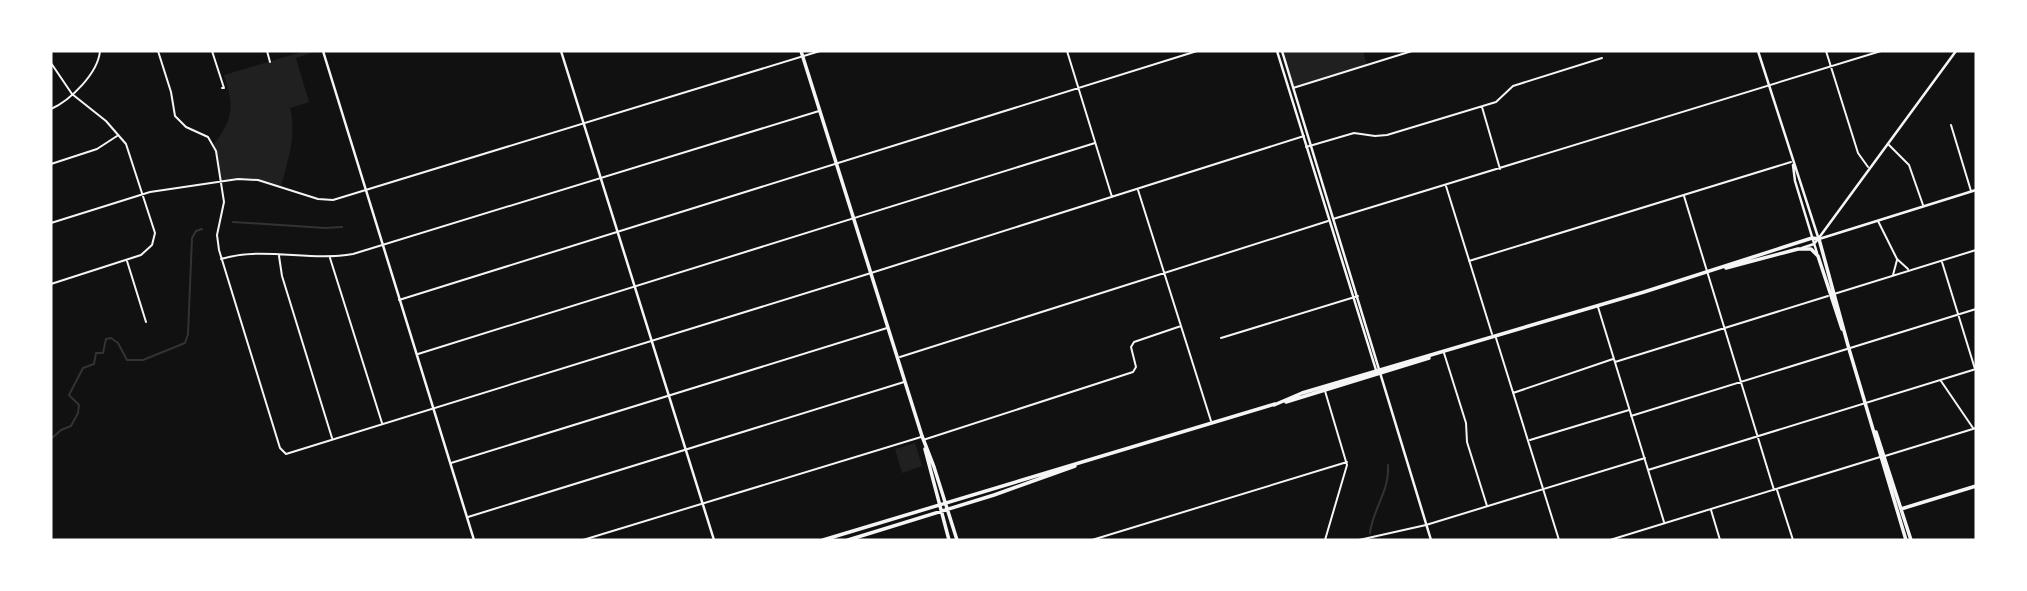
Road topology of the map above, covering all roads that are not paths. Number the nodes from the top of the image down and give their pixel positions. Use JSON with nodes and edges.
{"nodes":[{"id":1,"x":100,"y":51,"type":"edge"},
{"id":2,"x":158,"y":51,"type":"edge"},
{"id":3,"x":212,"y":51,"type":"edge"},
{"id":4,"x":267,"y":51,"type":"edge"},
{"id":5,"x":323,"y":51,"type":"edge"},
{"id":6,"x":561,"y":51,"type":"edge"},
{"id":7,"x":820,"y":51,"type":"edge"},
{"id":8,"x":1067,"y":51,"type":"edge"},
{"id":9,"x":1197,"y":51,"type":"edge"},
{"id":10,"x":1277,"y":51,"type":"edge"},
{"id":11,"x":1282,"y":51,"type":"edge"},
{"id":12,"x":1412,"y":51,"type":"edge"},
{"id":13,"x":1758,"y":51,"type":"edge"},
{"id":14,"x":1826,"y":51,"type":"edge"},
{"id":15,"x":1881,"y":51,"type":"edge"},
{"id":16,"x":1956,"y":51,"type":"edge"},
{"id":17,"x":802,"y":53,"type":"edge"},
{"id":18,"x":1602,"y":58,"type":"dead end"},
{"id":19,"x":270,"y":62,"type":"dead end"},
{"id":20,"x":51,"y":63,"type":"edge"},
{"id":21,"x":1831,"y":66,"type":"junction"},
{"id":22,"x":1769,"y":86,"type":"junction"},
{"id":23,"x":222,"y":88,"type":"dead end"},
{"id":24,"x":1078,"y":88,"type":"junction"},
{"id":25,"x":1294,"y":88,"type":"junction"},
{"id":26,"x":1289,"y":90,"type":"junction"},
{"id":27,"x":72,"y":94,"type":"junction"},
{"id":28,"x":1482,"y":106,"type":"junction"},
{"id":29,"x":51,"y":109,"type":"edge"},
{"id":30,"x":820,"y":110,"type":"junction"},
{"id":31,"x":584,"y":124,"type":"junction"},
{"id":32,"x":1951,"y":125,"type":"dead end"},
{"id":33,"x":1308,"y":135,"type":"junction"},
{"id":34,"x":118,"y":136,"type":"junction"},
{"id":35,"x":1303,"y":136,"type":"junction"},
{"id":36,"x":1095,"y":142,"type":"junction"},
{"id":37,"x":1312,"y":145,"type":"junction"},
{"id":38,"x":1888,"y":145,"type":"junction"},
{"id":39,"x":1306,"y":147,"type":"junction"},
{"id":40,"x":1793,"y":162,"type":"junction"},
{"id":41,"x":51,"y":164,"type":"edge"},
{"id":42,"x":837,"y":165,"type":"junction"},
{"id":43,"x":1500,"y":169,"type":"junction"},
{"id":44,"x":1870,"y":169,"type":"junction"},
{"id":45,"x":601,"y":178,"type":"junction"},
{"id":46,"x":221,"y":181,"type":"junction"},
{"id":47,"x":1446,"y":185,"type":"junction"},
{"id":48,"x":1138,"y":188,"type":"junction"},
{"id":49,"x":1976,"y":190,"type":"edge"},
{"id":50,"x":365,"y":191,"type":"junction"},
{"id":51,"x":1971,"y":192,"type":"junction"},
{"id":52,"x":144,"y":194,"type":"junction"},
{"id":53,"x":1684,"y":195,"type":"junction"},
{"id":54,"x":1112,"y":197,"type":"junction"},
{"id":55,"x":1924,"y":206,"type":"junction"},
{"id":56,"x":854,"y":219,"type":"junction"},
{"id":57,"x":1334,"y":219,"type":"junction"},
{"id":58,"x":1877,"y":220,"type":"junction"},
{"id":59,"x":1329,"y":221,"type":"junction"},
{"id":60,"x":51,"y":223,"type":"edge"},
{"id":61,"x":618,"y":232,"type":"junction"},
{"id":62,"x":1812,"y":238,"type":"junction"},
{"id":63,"x":1819,"y":239,"type":"junction"},
{"id":64,"x":1814,"y":244,"type":"junction"},
{"id":65,"x":382,"y":246,"type":"junction"},
{"id":66,"x":1798,"y":249,"type":"junction"},
{"id":67,"x":1976,"y":250,"type":"edge"},
{"id":68,"x":279,"y":255,"type":"junction"},
{"id":69,"x":1818,"y":256,"type":"junction"},
{"id":70,"x":330,"y":257,"type":"junction"},
{"id":71,"x":221,"y":259,"type":"junction"},
{"id":72,"x":1898,"y":259,"type":"junction"},
{"id":73,"x":126,"y":260,"type":"junction"},
{"id":74,"x":1469,"y":261,"type":"junction"},
{"id":75,"x":1941,"y":261,"type":"junction"},
{"id":76,"x":1910,"y":270,"type":"junction"},
{"id":77,"x":1164,"y":272,"type":"junction"},
{"id":78,"x":871,"y":273,"type":"junction"},
{"id":79,"x":1707,"y":273,"type":"junction"},
{"id":80,"x":1892,"y":276,"type":"junction"},
{"id":81,"x":51,"y":284,"type":"edge"},
{"id":82,"x":635,"y":287,"type":"junction"},
{"id":83,"x":1832,"y":294,"type":"junction"},
{"id":84,"x":1358,"y":296,"type":"junction"},
{"id":85,"x":1353,"y":297,"type":"junction"},
{"id":86,"x":399,"y":300,"type":"junction"},
{"id":87,"x":1597,"y":306,"type":"junction"},
{"id":88,"x":1976,"y":309,"type":"edge"},
{"id":89,"x":1958,"y":315,"type":"junction"},
{"id":90,"x":146,"y":321,"type":"dead end"},
{"id":91,"x":1181,"y":326,"type":"junction"},
{"id":92,"x":888,"y":328,"type":"junction"},
{"id":93,"x":1724,"y":328,"type":"junction"},
{"id":94,"x":1494,"y":337,"type":"junction"},
{"id":95,"x":1221,"y":338,"type":"dead end"},
{"id":96,"x":652,"y":341,"type":"junction"},
{"id":97,"x":1849,"y":349,"type":"junction"},
{"id":98,"x":1444,"y":352,"type":"junction"},
{"id":99,"x":416,"y":355,"type":"junction"},
{"id":100,"x":897,"y":358,"type":"junction"},
{"id":101,"x":1614,"y":360,"type":"junction"},
{"id":102,"x":1976,"y":369,"type":"edge"},
{"id":103,"x":1379,"y":372,"type":"junction"},
{"id":104,"x":1940,"y":380,"type":"junction"},
{"id":105,"x":905,"y":382,"type":"junction"},
{"id":106,"x":1741,"y":382,"type":"junction"},
{"id":107,"x":1324,"y":389,"type":"junction"},
{"id":108,"x":1513,"y":393,"type":"junction"},
{"id":109,"x":669,"y":396,"type":"junction"},
{"id":110,"x":1866,"y":403,"type":"junction"},
{"id":111,"x":433,"y":409,"type":"junction"},
{"id":112,"x":1630,"y":410,"type":"junction"},
{"id":113,"x":1632,"y":416,"type":"junction"},
{"id":114,"x":1211,"y":424,"type":"junction"},
{"id":115,"x":382,"y":425,"type":"junction"},
{"id":116,"x":1975,"y":428,"type":"edge"},
{"id":117,"x":1758,"y":436,"type":"junction"},
{"id":118,"x":922,"y":438,"type":"junction"},
{"id":119,"x":333,"y":440,"type":"junction"},
{"id":120,"x":1528,"y":441,"type":"junction"},
{"id":121,"x":686,"y":450,"type":"junction"},
{"id":122,"x":1883,"y":456,"type":"junction"},
{"id":123,"x":1645,"y":458,"type":"junction"},
{"id":124,"x":1083,"y":462,"type":"junction"},
{"id":125,"x":1347,"y":462,"type":"junction"},
{"id":126,"x":450,"y":463,"type":"junction"},
{"id":127,"x":1648,"y":470,"type":"junction"},
{"id":128,"x":1976,"y":486,"type":"edge"},
{"id":129,"x":1543,"y":489,"type":"junction"},
{"id":130,"x":1776,"y":489,"type":"junction"},
{"id":131,"x":946,"y":502,"type":"junction"},
{"id":132,"x":703,"y":504,"type":"junction"},
{"id":133,"x":939,"y":505,"type":"junction"},
{"id":134,"x":1487,"y":507,"type":"junction"},
{"id":135,"x":948,"y":509,"type":"junction"},
{"id":136,"x":1711,"y":509,"type":"junction"},
{"id":137,"x":1899,"y":510,"type":"junction"},
{"id":138,"x":941,"y":512,"type":"junction"},
{"id":139,"x":466,"y":518,"type":"junction"},
{"id":140,"x":1664,"y":523,"type":"junction"},
{"id":141,"x":1426,"y":525,"type":"junction"},
{"id":142,"x":474,"y":540,"type":"edge"},
{"id":143,"x":583,"y":540,"type":"edge"},
{"id":144,"x":714,"y":540,"type":"edge"},
{"id":145,"x":823,"y":540,"type":"edge"},
{"id":146,"x":848,"y":540,"type":"edge"},
{"id":147,"x":949,"y":540,"type":"edge"},
{"id":148,"x":957,"y":540,"type":"edge"},
{"id":149,"x":1092,"y":540,"type":"edge"},
{"id":150,"x":1325,"y":540,"type":"edge"},
{"id":151,"x":1359,"y":540,"type":"edge"},
{"id":152,"x":1430,"y":540,"type":"edge"},
{"id":153,"x":1559,"y":540,"type":"edge"},
{"id":154,"x":1610,"y":540,"type":"edge"},
{"id":155,"x":1720,"y":540,"type":"edge"},
{"id":156,"x":1793,"y":540,"type":"edge"},
{"id":157,"x":1908,"y":540,"type":"edge"}],
"edges":[{"from":1,"to":27,"type":"street"},
{"from":2,"to":46,"type":"street"},
{"from":3,"to":23,"type":"street"},
{"from":4,"to":19,"type":"street"},
{"from":5,"to":50,"type":"street"},
{"from":6,"to":31,"type":"street"},
{"from":7,"to":17,"type":"street"},
{"from":8,"to":24,"type":"street"},
{"from":9,"to":24,"type":"street"},
{"from":10,"to":26,"type":"street"},
{"from":11,"to":25,"type":"street"},
{"from":12,"to":25,"type":"street"},
{"from":13,"to":22,"type":"street"},
{"from":14,"to":21,"type":"street"},
{"from":15,"to":21,"type":"street"},
{"from":16,"to":38,"type":"street"},
{"from":17,"to":30,"type":"main road"},
{"from":17,"to":31,"type":"street"},
{"from":18,"to":28,"type":"street"},
{"from":20,"to":27,"type":"street"},
{"from":21,"to":22,"type":"street"},
{"from":21,"to":44,"type":"street"},
{"from":22,"to":40,"type":"street"},
{"from":22,"to":43,"type":"street"},
{"from":24,"to":36,"type":"street"},
{"from":24,"to":42,"type":"street"},
{"from":25,"to":26,"type":"street"},
{"from":25,"to":33,"type":"street"},
{"from":26,"to":35,"type":"street"},
{"from":27,"to":29,"type":"street"},
{"from":27,"to":34,"type":"street"},
{"from":28,"to":37,"type":"street"},
{"from":28,"to":43,"type":"street"},
{"from":30,"to":42,"type":"main road"},
{"from":30,"to":45,"type":"street"},
{"from":31,"to":45,"type":"street"},
{"from":31,"to":50,"type":"street"},
{"from":32,"to":51,"type":"street"},
{"from":33,"to":35,"type":"street"},
{"from":33,"to":37,"type":"street"},
{"from":34,"to":41,"type":"street"},
{"from":34,"to":52,"type":"street"},
{"from":35,"to":39,"type":"street"},
{"from":35,"to":48,"type":"street"},
{"from":36,"to":54,"type":"street"},
{"from":36,"to":56,"type":"street"},
{"from":37,"to":39,"type":"street"},
{"from":37,"to":57,"type":"street"},
{"from":38,"to":44,"type":"street"},
{"from":38,"to":55,"type":"street"},
{"from":39,"to":59,"type":"street"},
{"from":40,"to":53,"type":"street"},
{"from":40,"to":62,"type":"street"},
{"from":40,"to":63,"type":"street"},
{"from":42,"to":56,"type":"main road"},
{"from":42,"to":61,"type":"street"},
{"from":43,"to":47,"type":"street"},
{"from":44,"to":63,"type":"street"},
{"from":45,"to":61,"type":"street"},
{"from":45,"to":65,"type":"street"},
{"from":46,"to":50,"type":"street"},
{"from":46,"to":52,"type":"street"},
{"from":46,"to":71,"type":"street"},
{"from":47,"to":57,"type":"street"},
{"from":47,"to":74,"type":"street"},
{"from":48,"to":54,"type":"street"},
{"from":48,"to":77,"type":"street"},
{"from":49,"to":51,"type":"street"},
{"from":50,"to":65,"type":"street"},
{"from":51,"to":55,"type":"street"},
{"from":52,"to":60,"type":"street"},
{"from":52,"to":73,"type":"street"},
{"from":53,"to":74,"type":"street"},
{"from":53,"to":79,"type":"street"},
{"from":54,"to":78,"type":"street"},
{"from":55,"to":58,"type":"street"},
{"from":56,"to":78,"type":"main road"},
{"from":56,"to":82,"type":"street"},
{"from":57,"to":59,"type":"street"},
{"from":57,"to":84,"type":"street"},
{"from":58,"to":63,"type":"street"},
{"from":58,"to":72,"type":"street"},
{"from":59,"to":77,"type":"street"},
{"from":59,"to":85,"type":"street"},
{"from":61,"to":82,"type":"street"},
{"from":61,"to":86,"type":"street"},
{"from":62,"to":63,"type":"main road"},
{"from":62,"to":64,"type":"street"},
{"from":62,"to":79,"type":"main road"},
{"from":63,"to":64,"type":"street"},
{"from":63,"to":83,"type":"main road"},
{"from":64,"to":66,"type":"street"},
{"from":64,"to":69,"type":"street"},
{"from":65,"to":70,"type":"street"},
{"from":65,"to":86,"type":"street"},
{"from":66,"to":69,"type":"main road"},
{"from":66,"to":79,"type":"main road"},
{"from":67,"to":75,"type":"street"},
{"from":68,"to":70,"type":"street"},
{"from":68,"to":71,"type":"street"},
{"from":68,"to":119,"type":"street"},
{"from":69,"to":83,"type":"main road"},
{"from":70,"to":115,"type":"street"},
{"from":71,"to":119,"type":"street"},
{"from":72,"to":76,"type":"street"},
{"from":72,"to":80,"type":"street"},
{"from":73,"to":81,"type":"street"},
{"from":73,"to":90,"type":"street"},
{"from":74,"to":94,"type":"street"},
{"from":75,"to":76,"type":"street"},
{"from":75,"to":89,"type":"street"},
{"from":76,"to":80,"type":"street"},
{"from":77,"to":91,"type":"street"},
{"from":77,"to":100,"type":"street"},
{"from":78,"to":92,"type":"main road"},
{"from":78,"to":96,"type":"street"},
{"from":79,"to":87,"type":"main road"},
{"from":79,"to":93,"type":"street"},
{"from":80,"to":83,"type":"street"},
{"from":82,"to":96,"type":"street"},
{"from":82,"to":99,"type":"street"},
{"from":83,"to":93,"type":"street"},
{"from":83,"to":97,"type":"main road"},
{"from":84,"to":85,"type":"street"},
{"from":84,"to":103,"type":"street"},
{"from":85,"to":95,"type":"street"},
{"from":85,"to":103,"type":"street"},
{"from":86,"to":99,"type":"street"},
{"from":87,"to":94,"type":"main road"},
{"from":87,"to":101,"type":"street"},
{"from":88,"to":89,"type":"street"},
{"from":89,"to":97,"type":"street"},
{"from":89,"to":102,"type":"street"},
{"from":91,"to":114,"type":"street"},
{"from":91,"to":118,"type":"street"},
{"from":92,"to":100,"type":"main road"},
{"from":92,"to":109,"type":"street"},
{"from":93,"to":101,"type":"street"},
{"from":93,"to":106,"type":"street"},
{"from":94,"to":98,"type":"main road"},
{"from":94,"to":108,"type":"street"},
{"from":96,"to":109,"type":"street"},
{"from":96,"to":111,"type":"street"},
{"from":97,"to":106,"type":"street"},
{"from":97,"to":110,"type":"main road"},
{"from":98,"to":103,"type":"main road"},
{"from":98,"to":134,"type":"street"},
{"from":99,"to":111,"type":"street"},
{"from":100,"to":105,"type":"main road"},
{"from":101,"to":108,"type":"street"},
{"from":101,"to":112,"type":"street"},
{"from":102,"to":104,"type":"street"},
{"from":103,"to":107,"type":"main road"},
{"from":103,"to":141,"type":"street"},
{"from":104,"to":110,"type":"street"},
{"from":104,"to":116,"type":"street"},
{"from":105,"to":118,"type":"main road"},
{"from":105,"to":121,"type":"street"},
{"from":106,"to":113,"type":"street"},
{"from":106,"to":117,"type":"street"},
{"from":107,"to":114,"type":"main road"},
{"from":107,"to":125,"type":"street"},
{"from":108,"to":120,"type":"street"},
{"from":109,"to":121,"type":"street"},
{"from":109,"to":126,"type":"street"},
{"from":110,"to":117,"type":"street"},
{"from":110,"to":122,"type":"main road"},
{"from":111,"to":115,"type":"street"},
{"from":111,"to":126,"type":"street"},
{"from":112,"to":113,"type":"street"},
{"from":112,"to":120,"type":"street"},
{"from":113,"to":123,"type":"street"},
{"from":114,"to":124,"type":"main road"},
{"from":115,"to":119,"type":"street"},
{"from":116,"to":122,"type":"street"},
{"from":117,"to":127,"type":"street"},
{"from":117,"to":130,"type":"street"},
{"from":118,"to":131,"type":"main road"},
{"from":118,"to":132,"type":"street"},
{"from":118,"to":133,"type":"main road"},
{"from":120,"to":129,"type":"street"},
{"from":121,"to":132,"type":"street"},
{"from":121,"to":139,"type":"street"},
{"from":122,"to":130,"type":"street"},
{"from":122,"to":137,"type":"main road"},
{"from":123,"to":127,"type":"street"},
{"from":123,"to":129,"type":"street"},
{"from":124,"to":131,"type":"main road"},
{"from":124,"to":135,"type":"main road"},
{"from":125,"to":149,"type":"street"},
{"from":125,"to":150,"type":"street"},
{"from":126,"to":139,"type":"street"},
{"from":127,"to":140,"type":"street"},
{"from":128,"to":137,"type":"main road"},
{"from":129,"to":134,"type":"street"},
{"from":129,"to":153,"type":"street"},
{"from":130,"to":136,"type":"street"},
{"from":130,"to":156,"type":"street"},
{"from":131,"to":133,"type":"main road"},
{"from":131,"to":135,"type":"main road"},
{"from":132,"to":143,"type":"street"},
{"from":132,"to":144,"type":"street"},
{"from":133,"to":138,"type":"main road"},
{"from":133,"to":145,"type":"main road"},
{"from":134,"to":141,"type":"street"},
{"from":135,"to":138,"type":"main road"},
{"from":135,"to":148,"type":"main road"},
{"from":136,"to":140,"type":"street"},
{"from":136,"to":155,"type":"street"},
{"from":137,"to":157,"type":"main road"},
{"from":138,"to":146,"type":"main road"},
{"from":138,"to":147,"type":"main road"},
{"from":139,"to":142,"type":"street"},
{"from":140,"to":154,"type":"street"},
{"from":141,"to":151,"type":"street"},
{"from":141,"to":152,"type":"street"}]}
